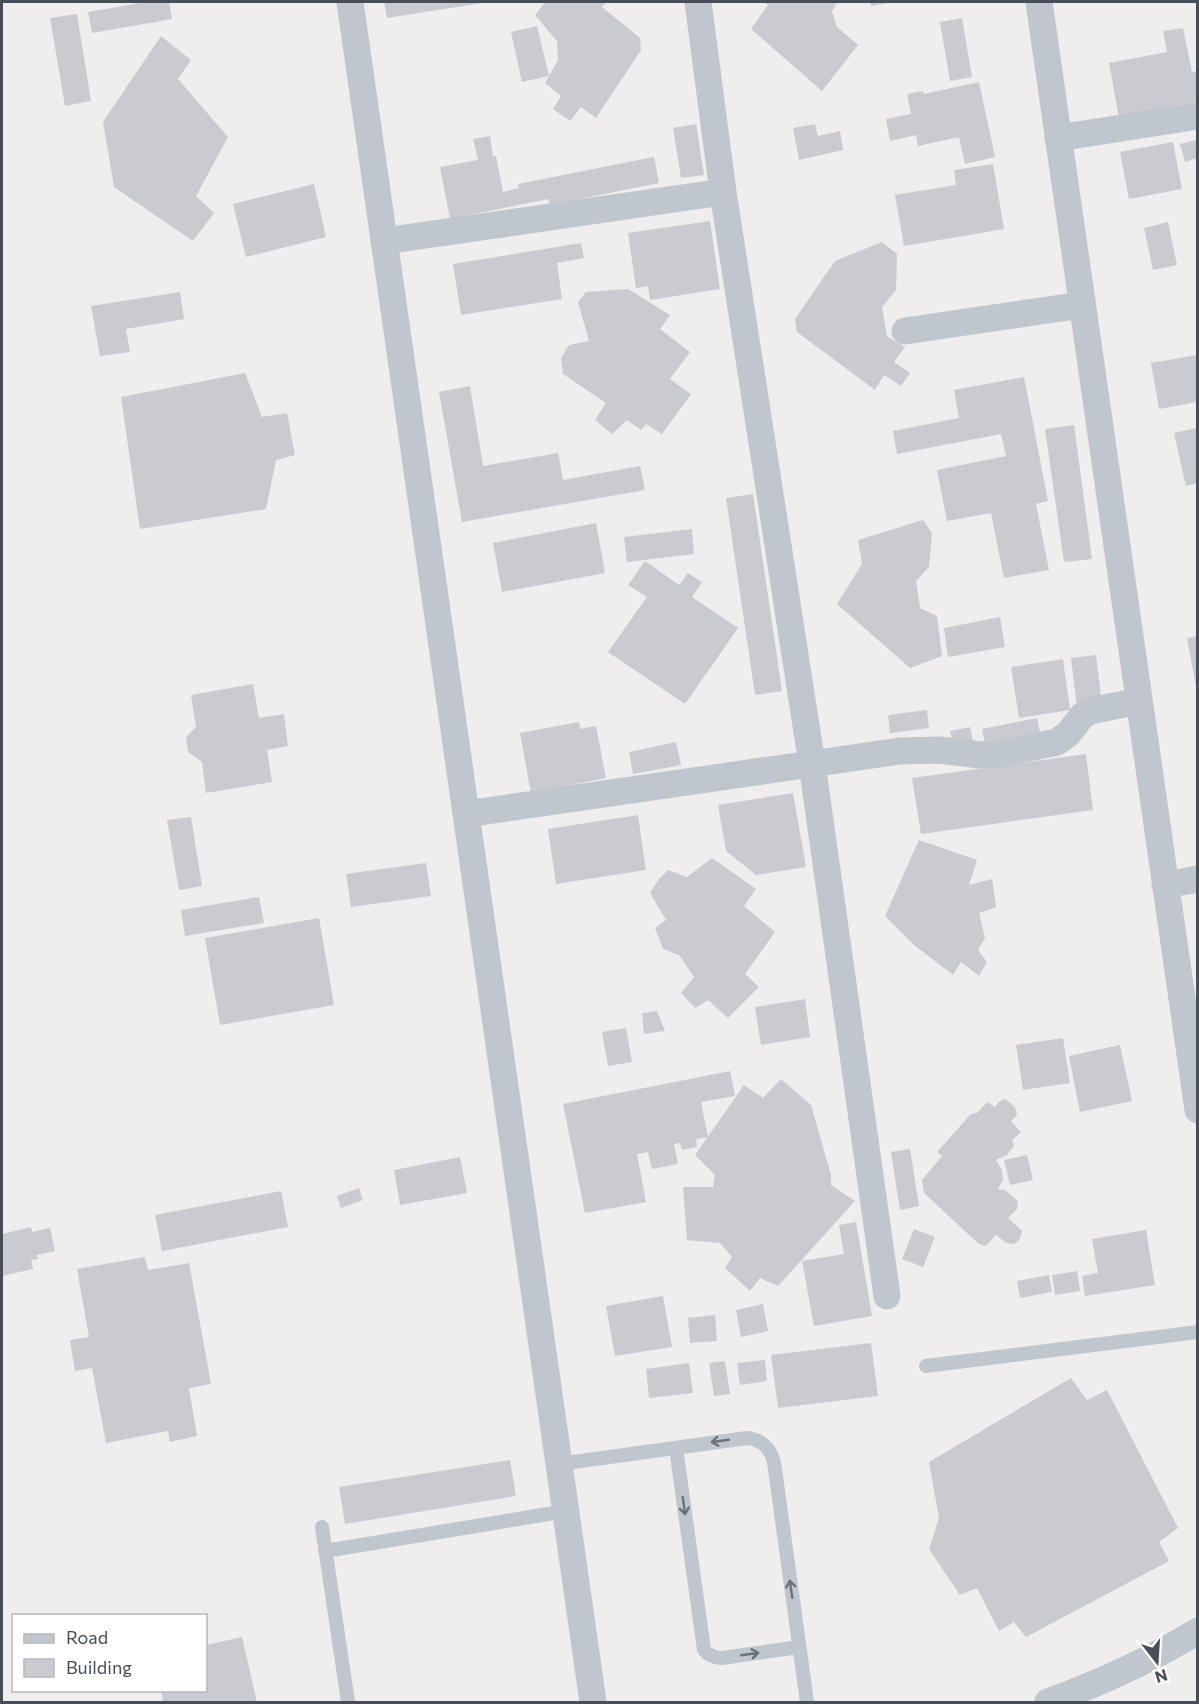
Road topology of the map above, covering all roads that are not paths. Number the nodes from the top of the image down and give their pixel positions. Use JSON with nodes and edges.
{"nodes":[{"id":1,"x":350,"y":2,"type":"edge"},
{"id":2,"x":698,"y":2,"type":"edge"},
{"id":3,"x":1039,"y":2,"type":"edge"},
{"id":4,"x":1197,"y":116,"type":"edge"},
{"id":5,"x":1058,"y":138,"type":"junction"},
{"id":6,"x":723,"y":192,"type":"junction"},
{"id":7,"x":384,"y":241,"type":"junction"},
{"id":8,"x":1082,"y":305,"type":"junction"},
{"id":9,"x":905,"y":331,"type":"dead end"},
{"id":10,"x":1139,"y":701,"type":"junction"},
{"id":11,"x":812,"y":764,"type":"junction"},
{"id":12,"x":466,"y":814,"type":"junction"},
{"id":13,"x":1197,"y":879,"type":"edge"},
{"id":14,"x":1165,"y":885,"type":"junction"},
{"id":15,"x":1197,"y":1110,"type":"edge"},
{"id":16,"x":887,"y":1296,"type":"dead end"},
{"id":17,"x":1197,"y":1332,"type":"edge"},
{"id":18,"x":926,"y":1366,"type":"dead end"},
{"id":19,"x":676,"y":1448,"type":"junction"},
{"id":20,"x":559,"y":1464,"type":"junction"},
{"id":21,"x":566,"y":1512,"type":"junction"},
{"id":22,"x":321,"y":1527,"type":"dead end"},
{"id":23,"x":325,"y":1551,"type":"junction"},
{"id":24,"x":1197,"y":1631,"type":"edge"},
{"id":25,"x":799,"y":1647,"type":"junction"},
{"id":26,"x":348,"y":1702,"type":"edge"},
{"id":27,"x":593,"y":1702,"type":"edge"},
{"id":28,"x":807,"y":1702,"type":"edge"},
{"id":29,"x":1048,"y":1702,"type":"edge"}],
"edges":[{"from":1,"to":7,"type":"street"},
{"from":2,"to":6,"type":"street"},
{"from":3,"to":5,"type":"street"},
{"from":4,"to":5,"type":"street"},
{"from":5,"to":8,"type":"street"},
{"from":6,"to":7,"type":"street"},
{"from":6,"to":11,"type":"street"},
{"from":7,"to":12,"type":"street"},
{"from":8,"to":9,"type":"street"},
{"from":8,"to":10,"type":"street"},
{"from":10,"to":11,"type":"street"},
{"from":10,"to":14,"type":"street"},
{"from":11,"to":12,"type":"street"},
{"from":11,"to":16,"type":"street"},
{"from":12,"to":20,"type":"street"},
{"from":13,"to":14,"type":"street"},
{"from":14,"to":15,"type":"street"},
{"from":17,"to":18,"type":"lane"},
{"from":19,"to":20,"type":"lane"},
{"from":25,"to":19,"type":"lane","one_way":true},
{"from":19,"to":25,"type":"lane","one_way":true},
{"from":20,"to":21,"type":"street"},
{"from":21,"to":23,"type":"lane"},
{"from":21,"to":27,"type":"street"},
{"from":22,"to":23,"type":"lane"},
{"from":23,"to":26,"type":"lane"},
{"from":24,"to":29,"type":"street"},
{"from":25,"to":28,"type":"lane"}]}
